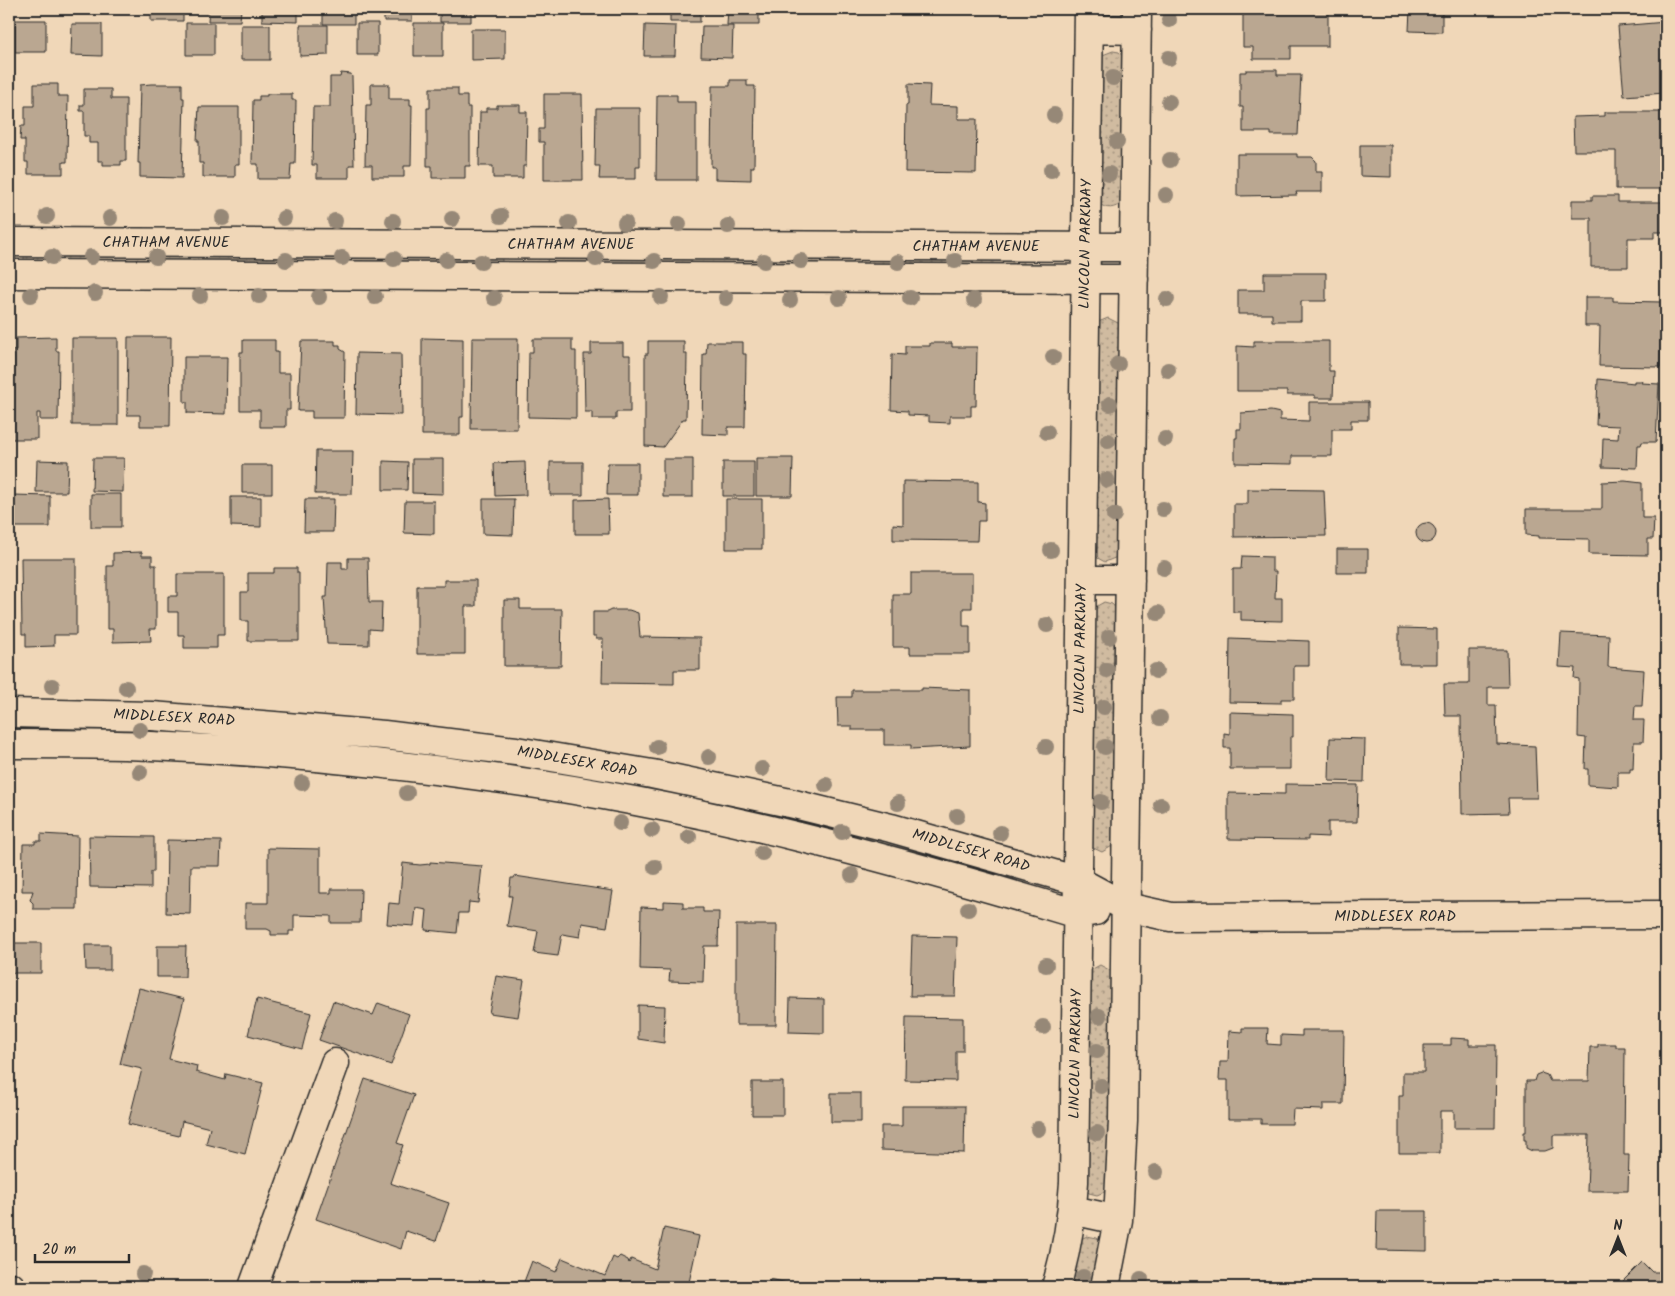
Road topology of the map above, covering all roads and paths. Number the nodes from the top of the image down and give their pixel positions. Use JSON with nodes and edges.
{"nodes":[{"id":1,"x":1089,"y":19,"type":"edge"},
{"id":2,"x":1137,"y":19,"type":"edge"},
{"id":3,"x":9,"y":242,"type":"edge"},
{"id":4,"x":526,"y":244,"type":"junction"},
{"id":5,"x":1086,"y":248,"type":"junction"},
{"id":6,"x":1134,"y":248,"type":"junction"},
{"id":7,"x":9,"y":274,"type":"edge"},
{"id":8,"x":525,"y":276,"type":"junction"},
{"id":9,"x":1086,"y":279,"type":"junction"},
{"id":10,"x":1134,"y":279,"type":"junction"},
{"id":11,"x":1082,"y":580,"type":"junction"},
{"id":12,"x":1130,"y":580,"type":"junction"},
{"id":13,"x":9,"y":713,"type":"edge"},
{"id":14,"x":9,"y":744,"type":"edge"},
{"id":15,"x":516,"y":751,"type":"junction"},
{"id":16,"x":511,"y":780,"type":"junction"},
{"id":17,"x":1078,"y":881,"type":"junction"},
{"id":18,"x":1126,"y":908,"type":"junction"},
{"id":19,"x":1078,"y":914,"type":"junction"},
{"id":20,"x":1666,"y":915,"type":"edge"},
{"id":21,"x":335,"y":1063,"type":"dead end"},
{"id":22,"x":1072,"y":1210,"type":"junction"},
{"id":23,"x":1118,"y":1220,"type":"junction"},
{"id":24,"x":253,"y":1287,"type":"edge"},
{"id":25,"x":1056,"y":1287,"type":"edge"},
{"id":26,"x":1104,"y":1287,"type":"edge"}],
"edges":[{"from":1,"to":2,"type":"street"},
{"from":1,"to":5,"type":"street","name":"LINCOLN PARKWAY"},
{"from":2,"to":6,"type":"street"},
{"from":3,"to":4,"type":"street","name":"CHATHAM AVENUE"},
{"from":4,"to":5,"type":"street","name":"CHATHAM AVENUE"},
{"from":4,"to":8,"type":"street"},
{"from":5,"to":6,"type":"street","name":"CHATHAM AVENUE"},
{"from":5,"to":9,"type":"street","name":"LINCOLN PARKWAY"},
{"from":6,"to":10,"type":"street"},
{"from":7,"to":8,"type":"street","name":"CHATHAM AVENUE"},
{"from":8,"to":9,"type":"street","name":"CHATHAM AVENUE"},
{"from":9,"to":10,"type":"street","name":"CHATHAM AVENUE"},
{"from":9,"to":11,"type":"street","name":"LINCOLN PARKWAY"},
{"from":10,"to":12,"type":"street"},
{"from":11,"to":12,"type":"street"},
{"from":11,"to":17,"type":"street","name":"LINCOLN PARKWAY"},
{"from":12,"to":18,"type":"street"},
{"from":13,"to":15,"type":"street","name":"MIDDLESEX ROAD"},
{"from":14,"to":16,"type":"street","name":"MIDDLESEX ROAD"},
{"from":15,"to":16,"type":"street"},
{"from":15,"to":17,"type":"street","name":"MIDDLESEX ROAD"},
{"from":16,"to":19,"type":"street","name":"MIDDLESEX ROAD"},
{"from":17,"to":18,"type":"street","name":"MIDDLESEX ROAD"},
{"from":17,"to":19,"type":"street","name":"LINCOLN PARKWAY"},
{"from":18,"to":19,"type":"street","name":"MIDDLESEX ROAD"},
{"from":18,"to":20,"type":"street","name":"MIDDLESEX ROAD"},
{"from":18,"to":23,"type":"street"},
{"from":19,"to":22,"type":"street","name":"LINCOLN PARKWAY"},
{"from":21,"to":24,"type":"street"},
{"from":22,"to":23,"type":"street"},
{"from":22,"to":25,"type":"street","name":"LINCOLN PARKWAY"},
{"from":23,"to":26,"type":"street"}]}
